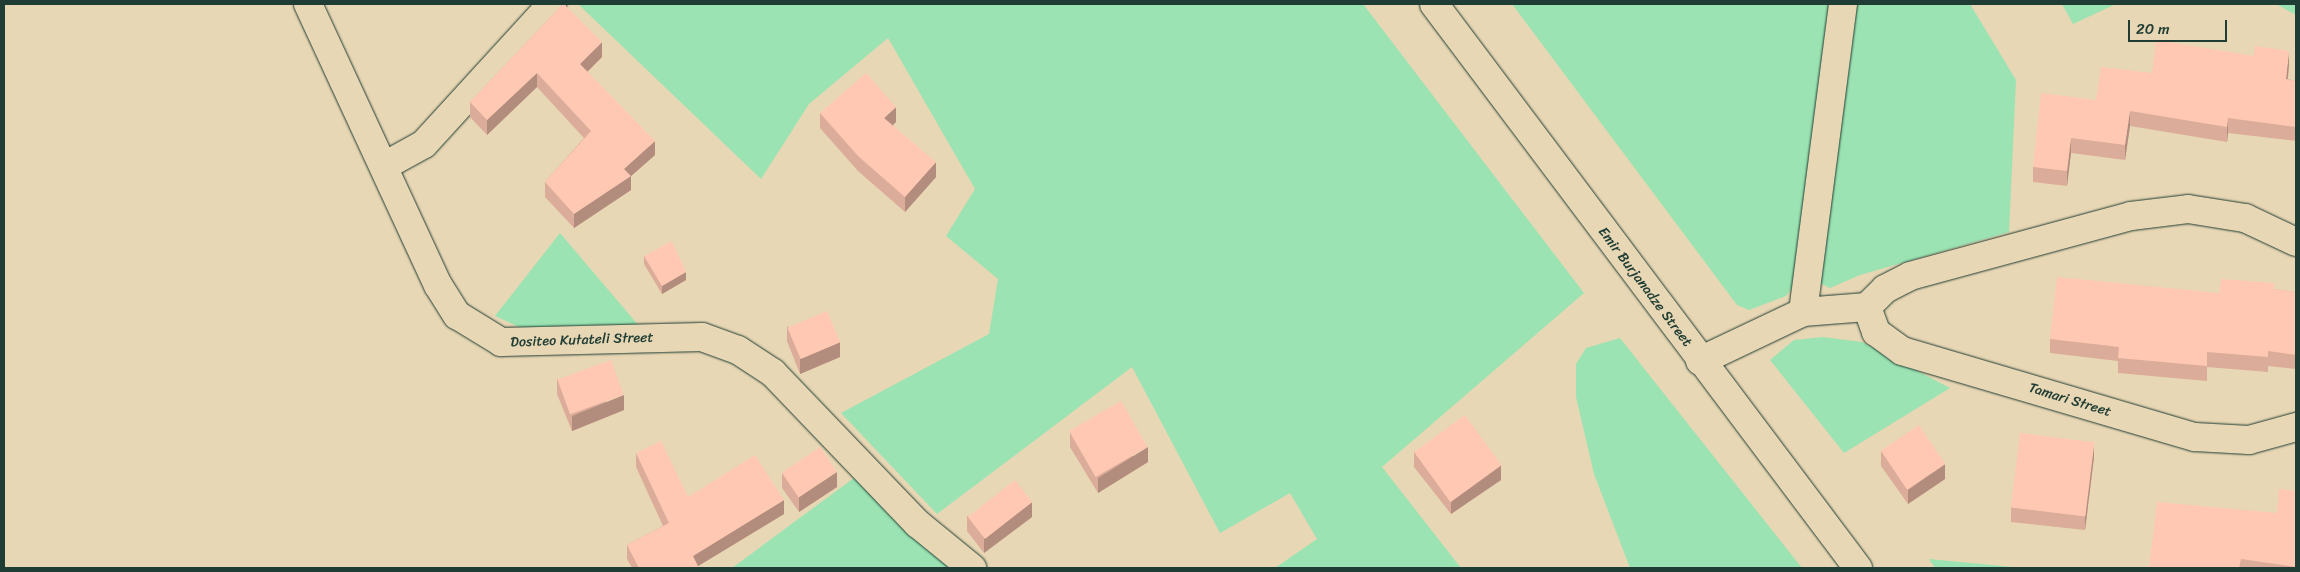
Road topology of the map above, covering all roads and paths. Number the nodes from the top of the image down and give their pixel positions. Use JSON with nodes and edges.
{"nodes":[{"id":1,"x":308,"y":4,"type":"edge"},
{"id":2,"x":552,"y":4,"type":"edge"},
{"id":3,"x":1434,"y":4,"type":"edge"},
{"id":4,"x":1843,"y":4,"type":"edge"},
{"id":5,"x":386,"y":165,"type":"junction"},
{"id":6,"x":2296,"y":242,"type":"edge"},
{"id":7,"x":1867,"y":307,"type":"junction"},
{"id":8,"x":1803,"y":312,"type":"junction"},
{"id":9,"x":1700,"y":361,"type":"junction"},
{"id":10,"x":2296,"y":427,"type":"edge"},
{"id":11,"x":972,"y":568,"type":"edge"},
{"id":12,"x":1858,"y":568,"type":"edge"}],
"edges":[{"from":1,"to":5,"type":"street","name":"Dositeo Kutateli Street"},
{"from":2,"to":5,"type":"street"},
{"from":3,"to":9,"type":"street","name":"Emir Burjanadze Street"},
{"from":4,"to":8,"type":"street"},
{"from":5,"to":11,"type":"street","name":"Dositeo Kutateli Street"},
{"from":6,"to":7,"type":"street"},
{"from":7,"to":8,"type":"street"},
{"from":7,"to":10,"type":"street","name":"Tamari Street"},
{"from":8,"to":9,"type":"street"},
{"from":9,"to":12,"type":"street","name":"Emir Burjanadze Street"}]}
